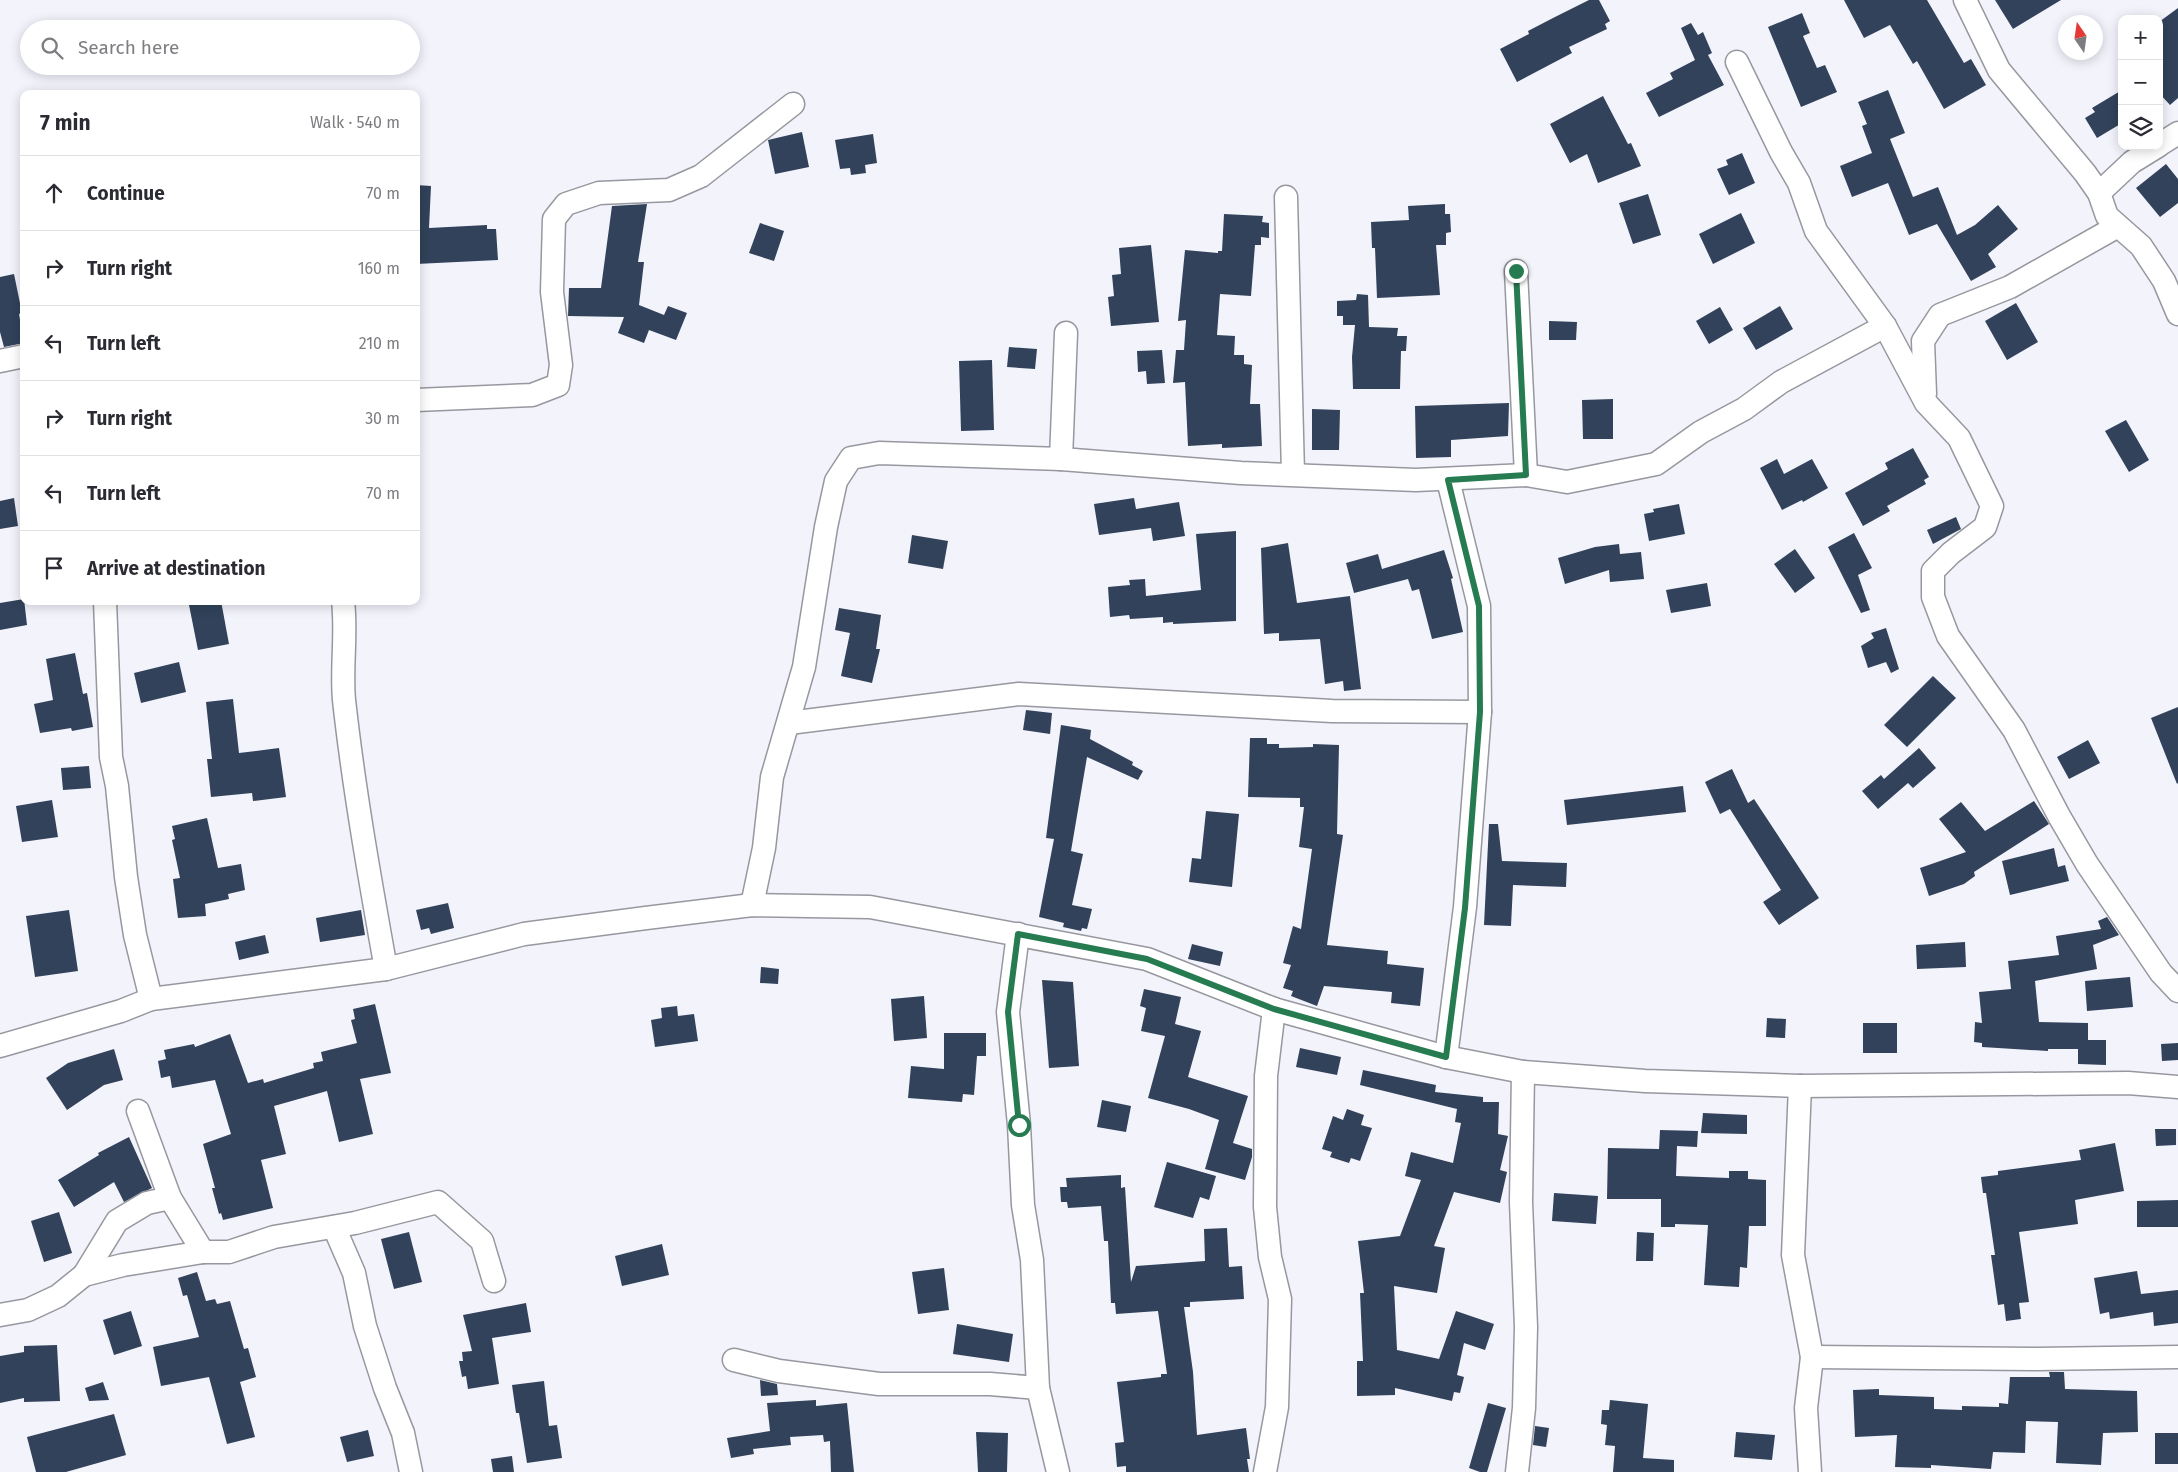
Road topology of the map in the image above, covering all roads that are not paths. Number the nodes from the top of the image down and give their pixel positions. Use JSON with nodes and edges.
{"nodes":[{"id":1,"x":1965,"y":0,"type":"edge"},
{"id":2,"x":1738,"y":62,"type":"dead end"},
{"id":3,"x":793,"y":104,"type":"dead end"},
{"id":4,"x":2178,"y":133,"type":"edge"},
{"id":5,"x":2163,"y":143,"type":"edge"},
{"id":6,"x":2152,"y":150,"type":"edge"},
{"id":7,"x":2099,"y":193,"type":"junction"},
{"id":8,"x":1286,"y":197,"type":"dead end"},
{"id":9,"x":2118,"y":226,"type":"junction"},
{"id":10,"x":1516,"y":271,"type":"dead end"},
{"id":11,"x":2178,"y":314,"type":"edge"},
{"id":12,"x":1885,"y":326,"type":"junction"},
{"id":13,"x":1066,"y":333,"type":"dead end"},
{"id":14,"x":20,"y":357,"type":"edge"},
{"id":15,"x":0,"y":361,"type":"edge"},
{"id":16,"x":420,"y":400,"type":"edge"},
{"id":17,"x":1926,"y":404,"type":"junction"},
{"id":18,"x":1061,"y":459,"type":"junction"},
{"id":19,"x":1293,"y":474,"type":"junction"},
{"id":20,"x":1526,"y":475,"type":"junction"},
{"id":21,"x":1448,"y":480,"type":"junction"},
{"id":22,"x":106,"y":605,"type":"edge"},
{"id":23,"x":343,"y":605,"type":"edge"},
{"id":24,"x":1480,"y":712,"type":"junction"},
{"id":25,"x":789,"y":723,"type":"junction"},
{"id":26,"x":752,"y":905,"type":"junction"},
{"id":27,"x":1018,"y":934,"type":"junction"},
{"id":28,"x":386,"y":969,"type":"junction"},
{"id":29,"x":2178,"y":991,"type":"edge"},
{"id":30,"x":151,"y":999,"type":"junction"},
{"id":31,"x":1274,"y":1009,"type":"junction"},
{"id":32,"x":0,"y":1046,"type":"edge"},
{"id":33,"x":1446,"y":1057,"type":"junction"},
{"id":34,"x":1522,"y":1072,"type":"junction"},
{"id":35,"x":1800,"y":1086,"type":"junction"},
{"id":36,"x":2178,"y":1087,"type":"edge"},
{"id":37,"x":138,"y":1111,"type":"dead end"},
{"id":38,"x":170,"y":1198,"type":"junction"},
{"id":39,"x":334,"y":1226,"type":"junction"},
{"id":40,"x":203,"y":1252,"type":"junction"},
{"id":41,"x":84,"y":1275,"type":"junction"},
{"id":42,"x":494,"y":1282,"type":"dead end"},
{"id":43,"x":0,"y":1316,"type":"edge"},
{"id":44,"x":1812,"y":1357,"type":"junction"},
{"id":45,"x":2178,"y":1357,"type":"edge"},
{"id":46,"x":734,"y":1360,"type":"dead end"},
{"id":47,"x":1038,"y":1388,"type":"junction"},
{"id":48,"x":411,"y":1472,"type":"edge"},
{"id":49,"x":1058,"y":1472,"type":"edge"},
{"id":50,"x":1265,"y":1472,"type":"edge"},
{"id":51,"x":1517,"y":1472,"type":"edge"},
{"id":52,"x":1810,"y":1472,"type":"edge"}],
"edges":[{"from":1,"to":7,"type":"street"},
{"from":2,"to":12,"type":"street"},
{"from":3,"to":16,"type":"street"},
{"from":4,"to":5,"type":"street"},
{"from":6,"to":7,"type":"street"},
{"from":7,"to":9,"type":"street"},
{"from":8,"to":19,"type":"street"},
{"from":9,"to":11,"type":"street"},
{"from":9,"to":17,"type":"street"},
{"from":10,"to":20,"type":"street"},
{"from":12,"to":17,"type":"street"},
{"from":12,"to":20,"type":"street"},
{"from":13,"to":18,"type":"street"},
{"from":14,"to":15,"type":"street"},
{"from":17,"to":29,"type":"street"},
{"from":18,"to":19,"type":"street"},
{"from":18,"to":25,"type":"street"},
{"from":19,"to":21,"type":"street"},
{"from":20,"to":21,"type":"street"},
{"from":21,"to":24,"type":"street"},
{"from":22,"to":30,"type":"street"},
{"from":23,"to":28,"type":"street"},
{"from":24,"to":25,"type":"street"},
{"from":24,"to":33,"type":"street"},
{"from":25,"to":26,"type":"street"},
{"from":26,"to":27,"type":"street"},
{"from":26,"to":28,"type":"street"},
{"from":27,"to":31,"type":"street"},
{"from":27,"to":47,"type":"street"},
{"from":28,"to":30,"type":"street"},
{"from":30,"to":32,"type":"street"},
{"from":31,"to":33,"type":"street"},
{"from":31,"to":50,"type":"street"},
{"from":33,"to":34,"type":"street"},
{"from":34,"to":35,"type":"street"},
{"from":34,"to":51,"type":"street"},
{"from":35,"to":36,"type":"street"},
{"from":35,"to":44,"type":"street"},
{"from":37,"to":38,"type":"street"},
{"from":38,"to":40,"type":"street"},
{"from":38,"to":41,"type":"street"},
{"from":39,"to":40,"type":"street"},
{"from":39,"to":42,"type":"street"},
{"from":39,"to":48,"type":"street"},
{"from":40,"to":41,"type":"street"},
{"from":41,"to":43,"type":"street"},
{"from":44,"to":45,"type":"street"},
{"from":44,"to":52,"type":"street"},
{"from":46,"to":47,"type":"street"},
{"from":47,"to":49,"type":"street"}]}
